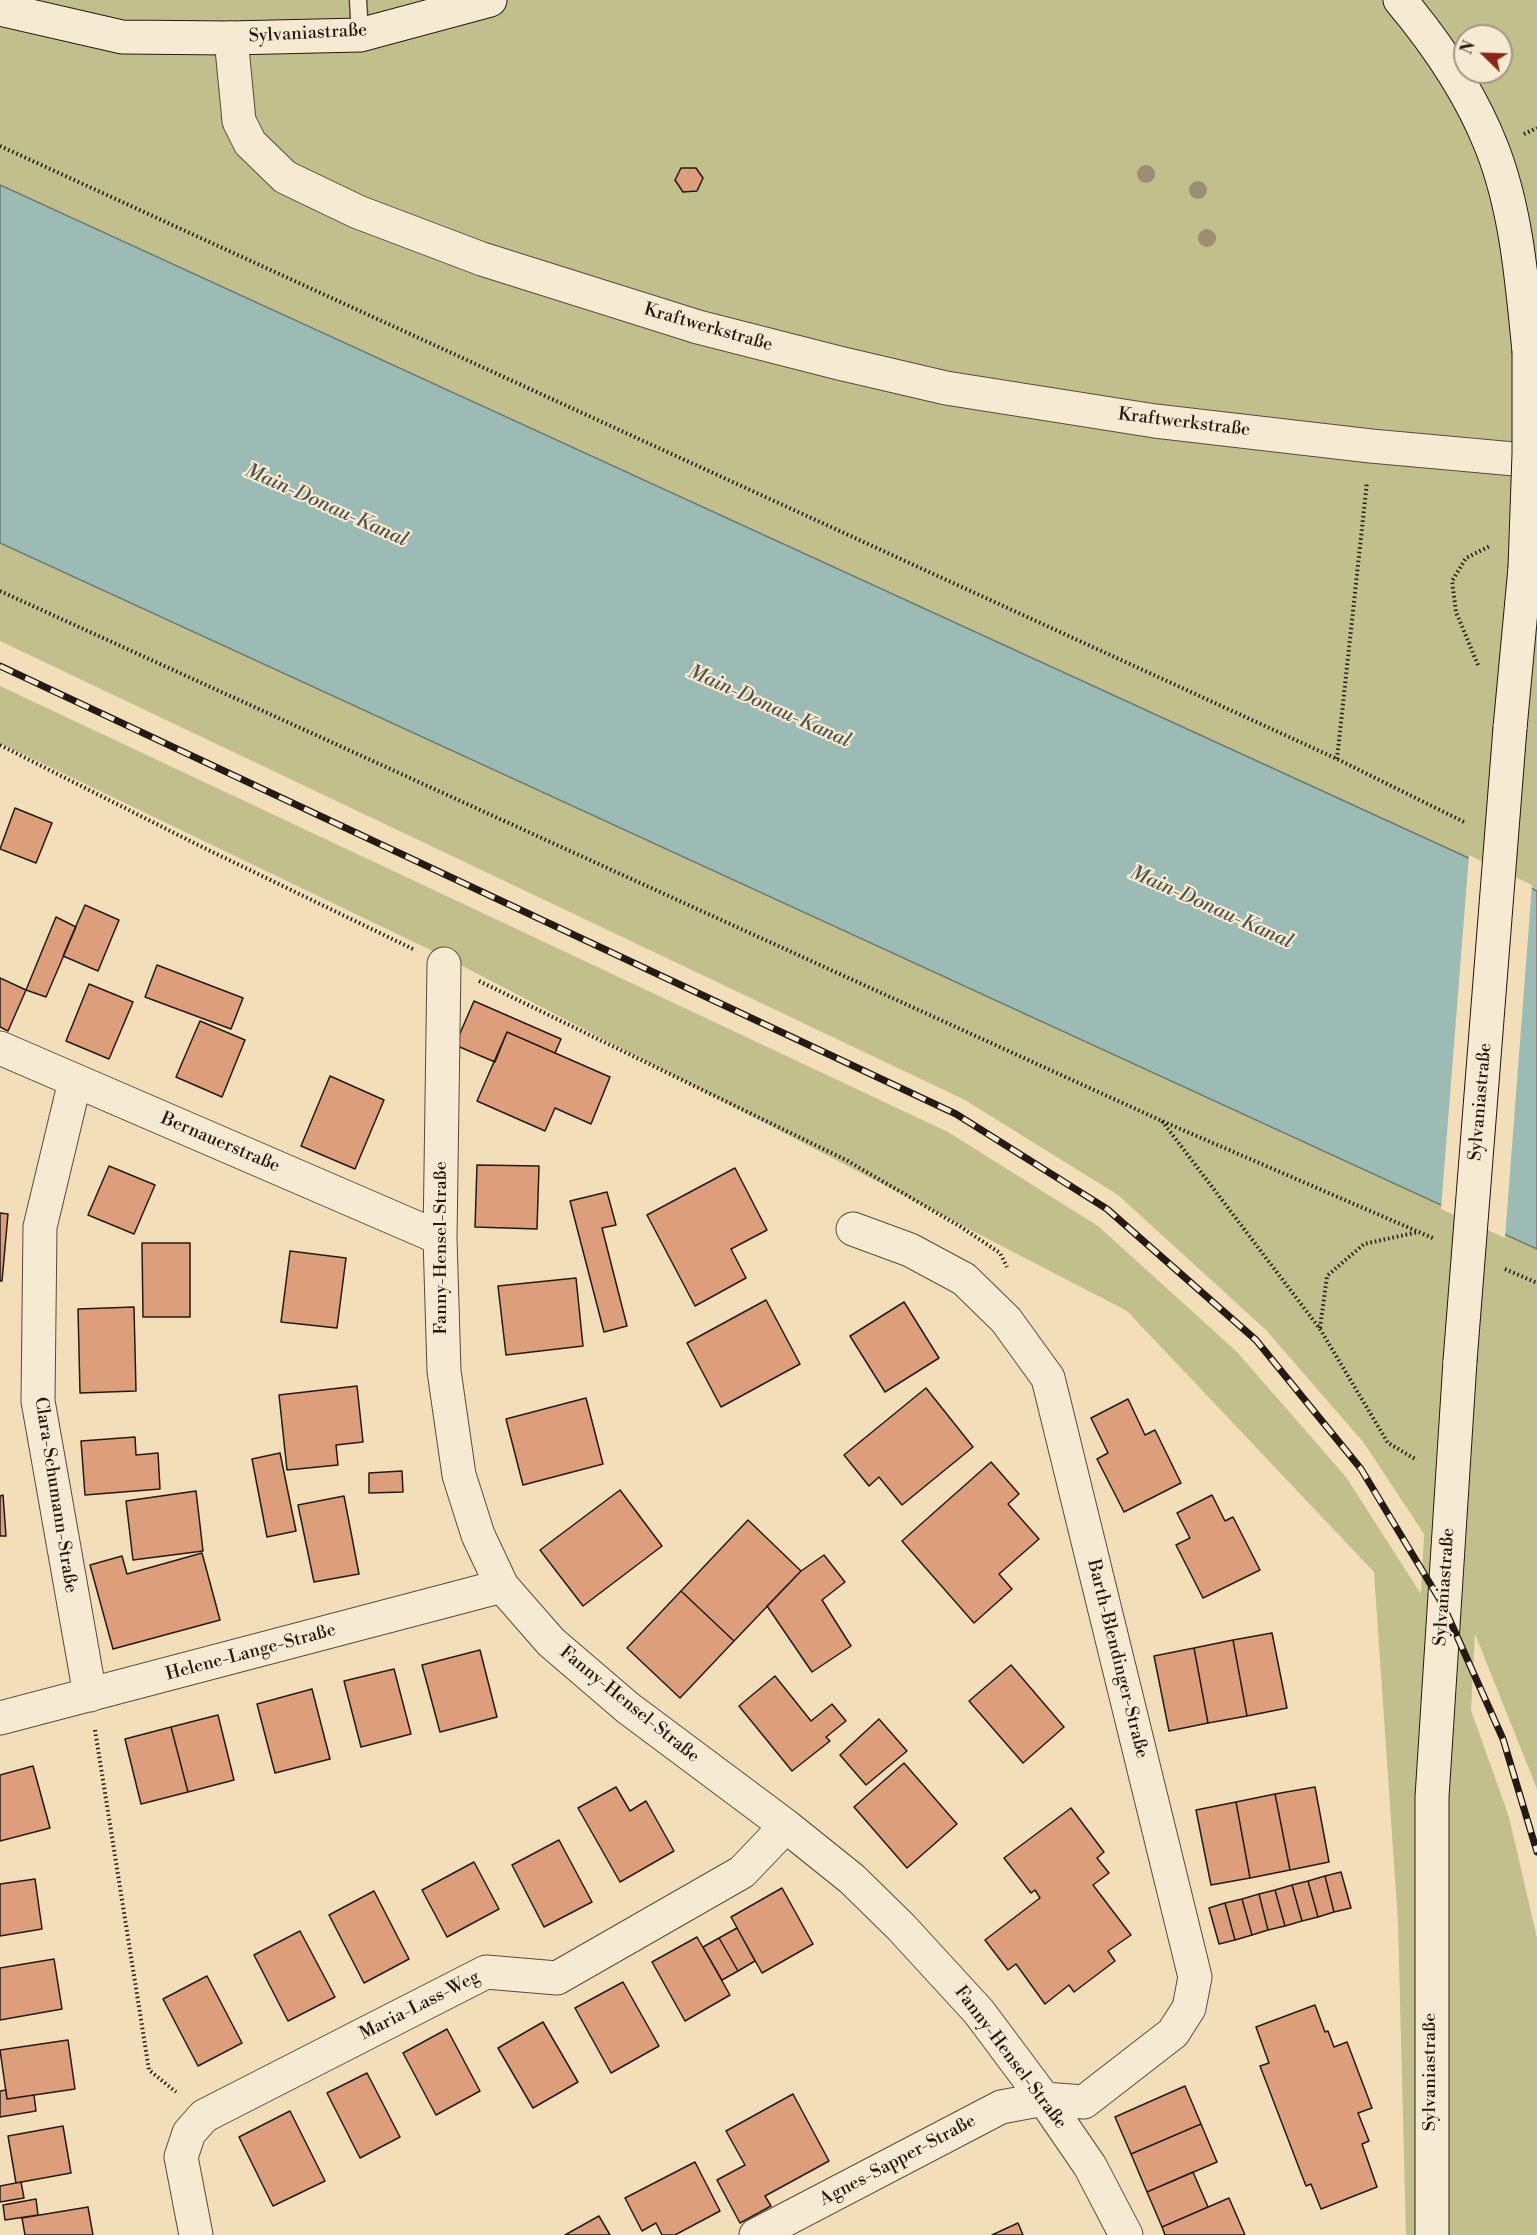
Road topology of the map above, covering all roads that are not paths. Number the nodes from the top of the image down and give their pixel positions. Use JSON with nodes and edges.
{"nodes":[{"id":1,"x":358,"y":0,"type":"edge"},
{"id":2,"x":490,"y":0,"type":"edge"},
{"id":3,"x":1400,"y":0,"type":"edge"},
{"id":4,"x":0,"y":9,"type":"edge"},
{"id":5,"x":360,"y":35,"type":"junction"},
{"id":6,"x":231,"y":38,"type":"junction"},
{"id":7,"x":1537,"y":461,"type":"edge"},
{"id":8,"x":444,"y":964,"type":"road end"},
{"id":9,"x":0,"y":1048,"type":"edge"},
{"id":10,"x":75,"y":1081,"type":"junction"},
{"id":11,"x":853,"y":1229,"type":"dead end"},
{"id":12,"x":440,"y":1238,"type":"junction"},
{"id":13,"x":502,"y":1586,"type":"junction"},
{"id":14,"x":90,"y":1695,"type":"junction"},
{"id":15,"x":0,"y":1718,"type":"edge"},
{"id":16,"x":786,"y":1826,"type":"junction"},
{"id":17,"x":1044,"y":2099,"type":"junction"},
{"id":18,"x":196,"y":2235,"type":"edge"},
{"id":19,"x":756,"y":2235,"type":"edge"},
{"id":20,"x":1126,"y":2235,"type":"edge"},
{"id":21,"x":1432,"y":2235,"type":"edge"}],
"edges":[{"from":1,"to":5,"type":"lane"},
{"from":2,"to":5,"type":"street","name":"Sylvaniastraße"},
{"from":3,"to":21,"type":"street","name":"Sylvaniastraße","bridge":true},
{"from":4,"to":6,"type":"street"},
{"from":5,"to":6,"type":"street","name":"Sylvaniastraße"},
{"from":6,"to":7,"type":"street","name":"Kraftwerkstraße"},
{"from":8,"to":12,"type":"street","name":"Fanny-Hensel-Straße"},
{"from":9,"to":10,"type":"street","name":"Bernauerstraße"},
{"from":10,"to":12,"type":"street","name":"Bernauerstraße"},
{"from":10,"to":14,"type":"street","name":"Clara-Schumann-Straße"},
{"from":11,"to":17,"type":"street","name":"Barth-Blendinger-Straße"},
{"from":12,"to":13,"type":"street","name":"Fanny-Hensel-Straße"},
{"from":13,"to":14,"type":"street","name":"Helene-Lange-Straße"},
{"from":13,"to":16,"type":"street","name":"Fanny-Hensel-Straße"},
{"from":14,"to":15,"type":"street","name":"Helene-Lange-Straße"},
{"from":16,"to":17,"type":"street","name":"Fanny-Hensel-Straße"},
{"from":16,"to":18,"type":"street","name":"Maria-Lass-Weg"},
{"from":17,"to":19,"type":"street","name":"Agnes-Sapper-Straße"},
{"from":17,"to":20,"type":"street","name":"Fanny-Hensel-Straße"}]}
